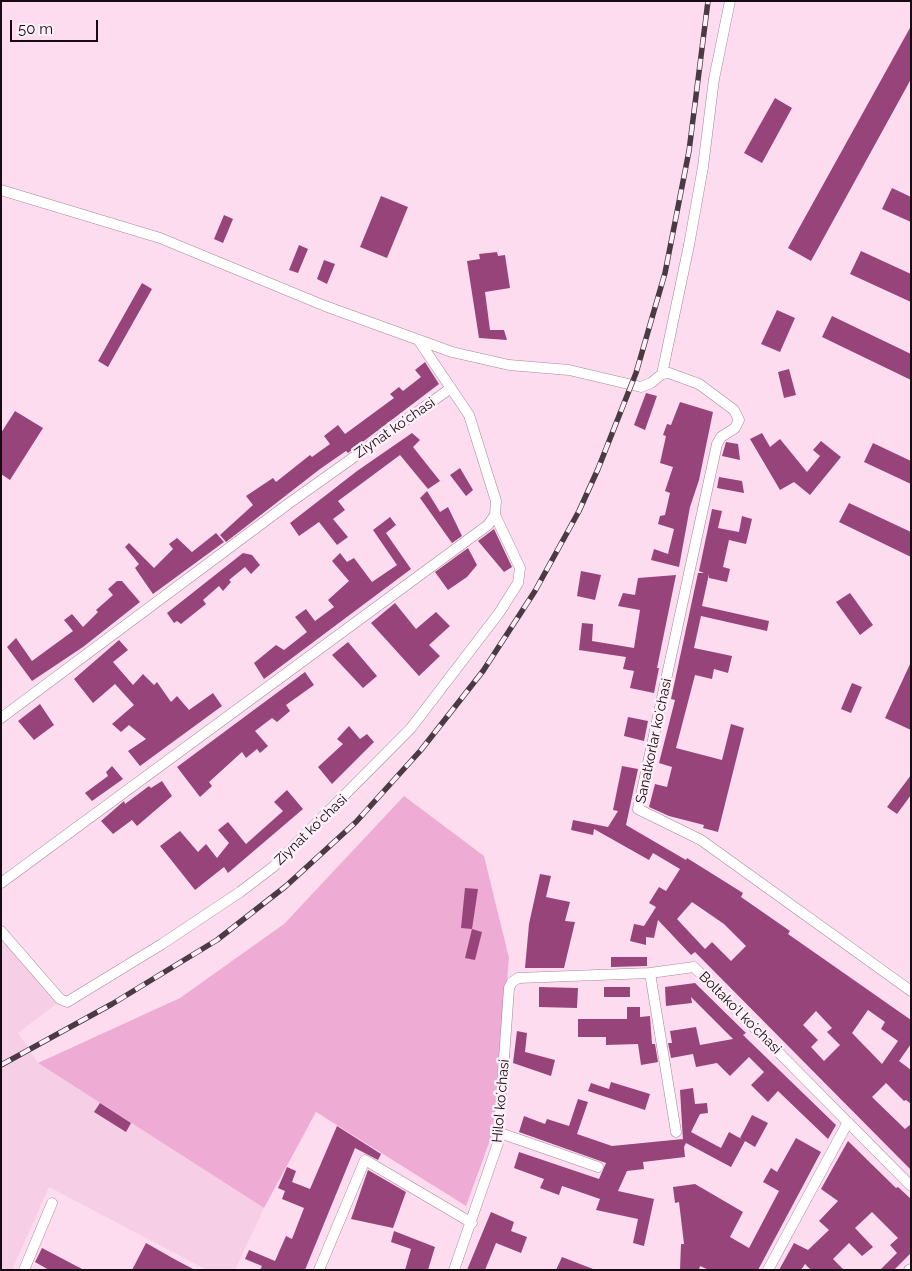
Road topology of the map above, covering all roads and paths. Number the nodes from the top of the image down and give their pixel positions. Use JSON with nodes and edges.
{"nodes":[{"id":1,"x":730,"y":1,"type":"edge"},
{"id":2,"x":1,"y":190,"type":"edge"},
{"id":3,"x":419,"y":341,"type":"junction"},
{"id":4,"x":662,"y":374,"type":"junction"},
{"id":5,"x":452,"y":388,"type":"junction"},
{"id":6,"x":495,"y":515,"type":"junction"},
{"id":7,"x":1,"y":718,"type":"edge"},
{"id":8,"x":1,"y":883,"type":"edge"},
{"id":9,"x":1,"y":931,"type":"edge"},
{"id":10,"x":650,"y":973,"type":"junction"},
{"id":11,"x":518,"y":978,"type":"joint"},
{"id":12,"x":911,"y":991,"type":"edge"},
{"id":13,"x":848,"y":1122,"type":"junction"},
{"id":14,"x":676,"y":1132,"type":"dead end"},
{"id":15,"x":500,"y":1133,"type":"junction"},
{"id":16,"x":598,"y":1167,"type":"dead end"},
{"id":17,"x":911,"y":1186,"type":"edge"},
{"id":18,"x":52,"y":1203,"type":"dead end"},
{"id":19,"x":472,"y":1223,"type":"junction"},
{"id":20,"x":24,"y":1270,"type":"edge"},
{"id":21,"x":320,"y":1270,"type":"edge"},
{"id":22,"x":454,"y":1270,"type":"edge"},
{"id":23,"x":768,"y":1270,"type":"edge"}],
"edges":[{"from":1,"to":4,"type":"street"},
{"from":2,"to":3,"type":"street"},
{"from":3,"to":4,"type":"street"},
{"from":3,"to":5,"type":"street","name":"Ziynat koʻchasi"},
{"from":4,"to":12,"type":"street","name":"Sanatkorlar koʻchasi"},
{"from":5,"to":6,"type":"street","name":"Ziynat koʻchasi"},
{"from":5,"to":7,"type":"street","name":"Ziynat koʻchasi"},
{"from":6,"to":8,"type":"street"},
{"from":6,"to":9,"type":"street","name":"Ziynat koʻchasi"},
{"from":10,"to":11,"type":"street","name":"Boltakoʻl koʻchasi"},
{"from":10,"to":13,"type":"street","name":"Boltakoʻl koʻchasi"},
{"from":10,"to":14,"type":"street"},
{"from":11,"to":15,"type":"street","name":"Hilol koʻchasi"},
{"from":13,"to":17,"type":"street","name":"Boltakoʻl koʻchasi"},
{"from":13,"to":23,"type":"street"},
{"from":15,"to":16,"type":"street"},
{"from":15,"to":19,"type":"street","name":"Hilol koʻchasi"},
{"from":18,"to":20,"type":"street"},
{"from":19,"to":21,"type":"street"},
{"from":19,"to":22,"type":"street","name":"Hilol koʻchasi"}]}
